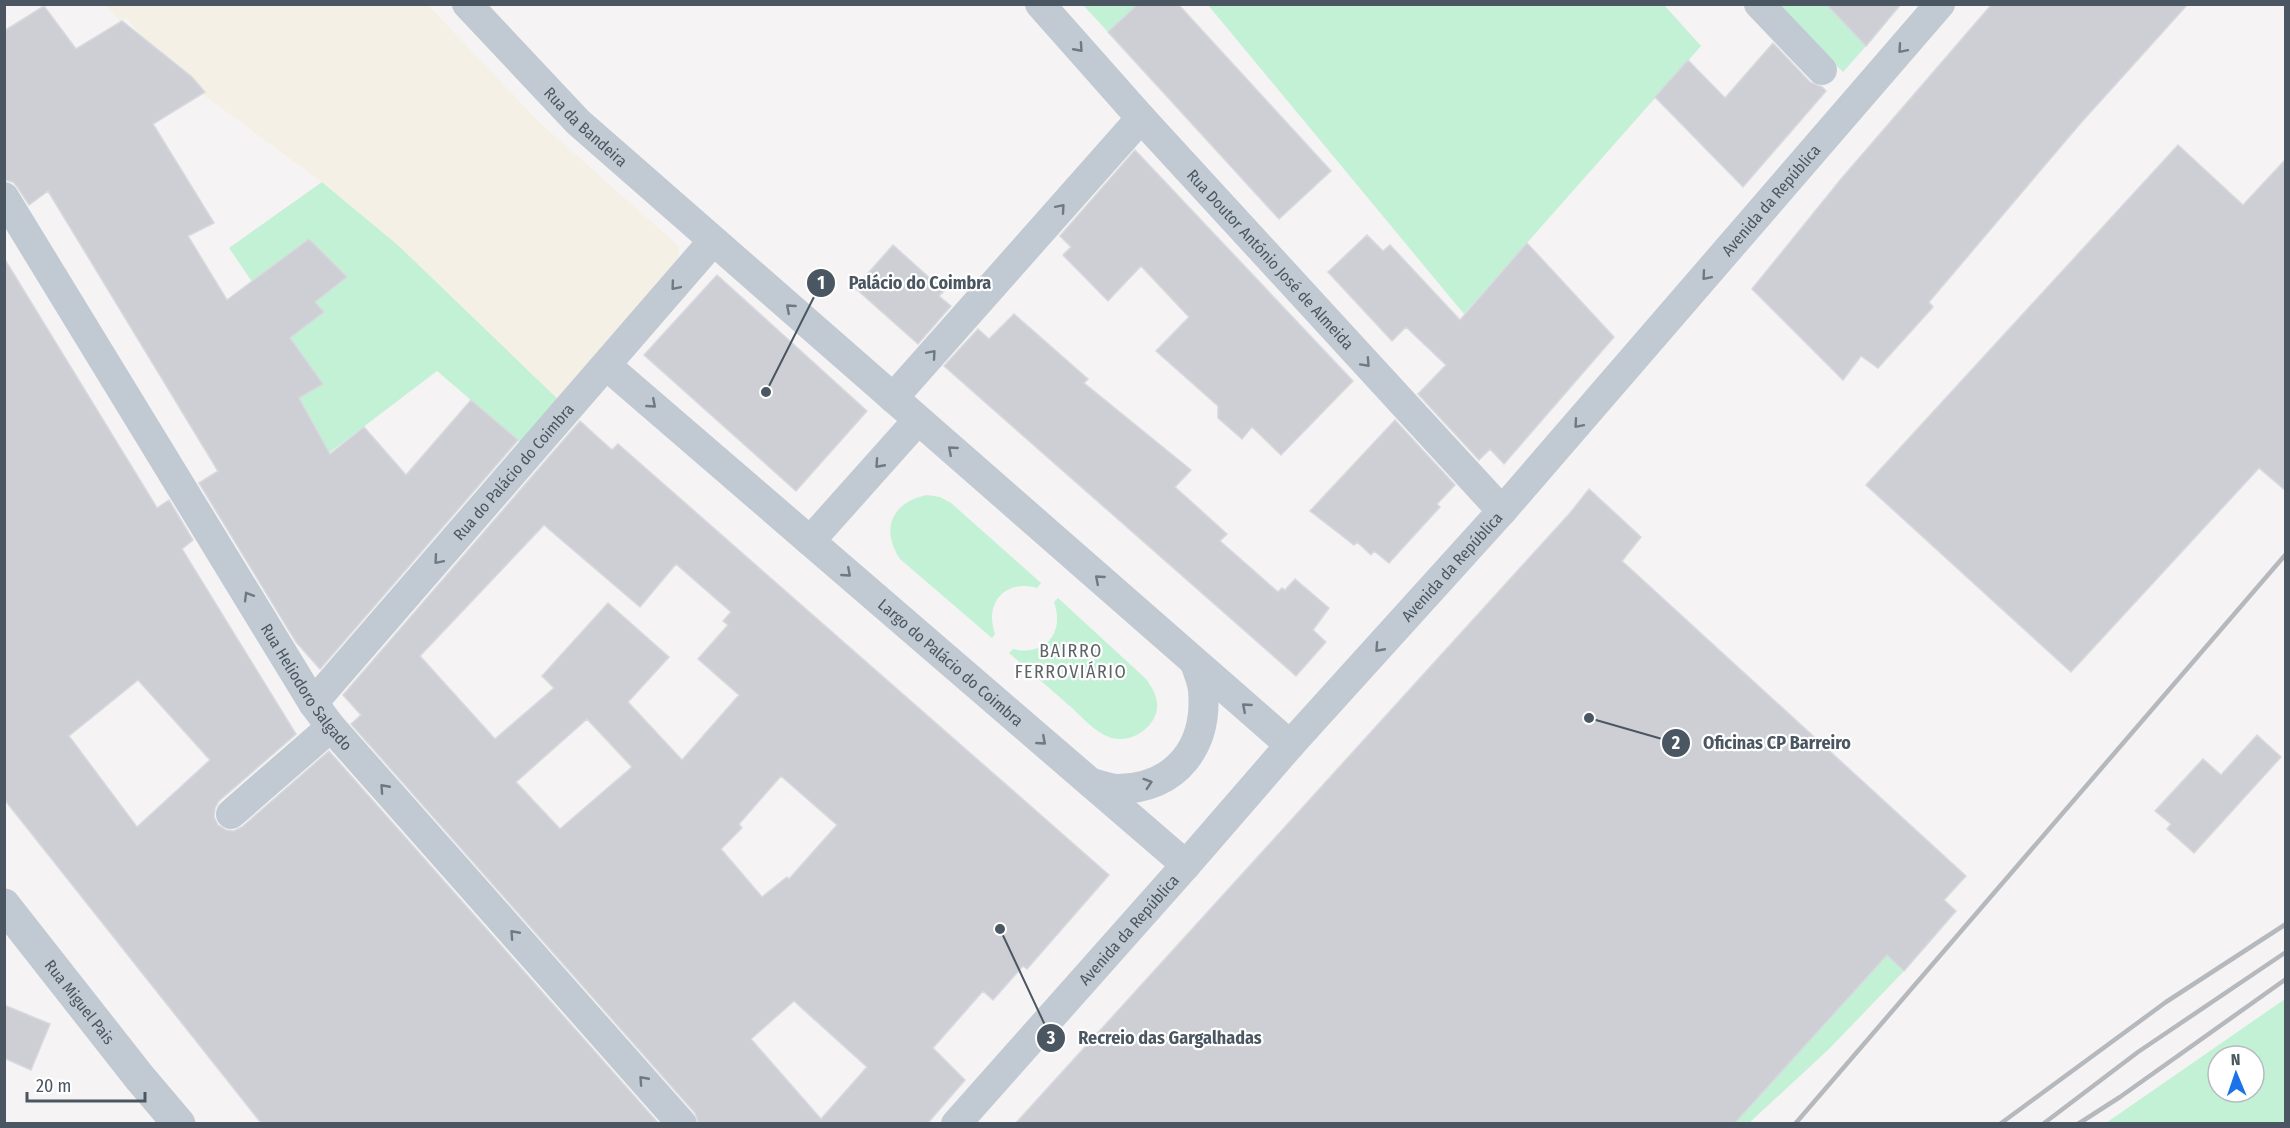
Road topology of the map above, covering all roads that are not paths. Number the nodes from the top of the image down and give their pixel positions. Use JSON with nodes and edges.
{"nodes":[{"id":1,"x":467,"y":4,"type":"edge"},
{"id":2,"x":1040,"y":4,"type":"edge"},
{"id":3,"x":1759,"y":4,"type":"edge"},
{"id":4,"x":1940,"y":4,"type":"edge"},
{"id":5,"x":1822,"y":70,"type":"dead end"},
{"id":6,"x":1141,"y":118,"type":"junction"},
{"id":7,"x":4,"y":197,"type":"edge"},
{"id":8,"x":713,"y":241,"type":"junction"},
{"id":9,"x":607,"y":366,"type":"junction"},
{"id":10,"x":893,"y":398,"type":"junction"},
{"id":11,"x":918,"y":420,"type":"junction"},
{"id":12,"x":1502,"y":511,"type":"junction"},
{"id":13,"x":810,"y":541,"type":"junction"},
{"id":14,"x":1195,"y":663,"type":"junction"},
{"id":15,"x":313,"y":703,"type":"junction"},
{"id":16,"x":330,"y":727,"type":"junction"},
{"id":17,"x":1290,"y":745,"type":"junction"},
{"id":18,"x":1091,"y":783,"type":"junction"},
{"id":19,"x":231,"y":814,"type":"dead end"},
{"id":20,"x":1186,"y":865,"type":"junction"},
{"id":21,"x":4,"y":905,"type":"edge"},
{"id":22,"x":179,"y":1124,"type":"edge"},
{"id":23,"x":682,"y":1124,"type":"edge"},
{"id":24,"x":956,"y":1124,"type":"edge"}],
"edges":[{"from":1,"to":8,"type":"street","name":"Rua da Bandeira"},
{"from":2,"to":6,"type":"street","name":"Rua Doutor António José de Almeida","one_way":true},
{"from":3,"to":5,"type":"street"},
{"from":4,"to":12,"type":"street","name":"Avenida da República","one_way":true},
{"from":10,"to":6,"type":"street","one_way":true},
{"from":6,"to":12,"type":"street","name":"Rua Doutor António José de Almeida","one_way":true},
{"from":15,"to":7,"type":"street","name":"Rua Heliodoro Salgado","one_way":true},
{"from":8,"to":9,"type":"street","name":"Rua do Palácio do Coimbra","one_way":true},
{"from":10,"to":8,"type":"street","one_way":true},
{"from":9,"to":13,"type":"street","name":"Largo do Palácio do Coimbra","one_way":true},
{"from":9,"to":15,"type":"street","name":"Rua do Palácio do Coimbra","one_way":true},
{"from":10,"to":11,"type":"street"},
{"from":11,"to":13,"type":"street","one_way":true},
{"from":14,"to":11,"type":"street","one_way":true},
{"from":12,"to":17,"type":"street","name":"Avenida da República","one_way":true},
{"from":13,"to":18,"type":"street","name":"Largo do Palácio do Coimbra","one_way":true},
{"from":17,"to":14,"type":"street","one_way":true},
{"from":18,"to":14,"type":"street","name":"Largo do Palácio do Coimbra","one_way":true},
{"from":15,"to":16,"type":"street","name":"Rua Heliodoro Salgado"},
{"from":16,"to":19,"type":"street"},
{"from":23,"to":16,"type":"street","name":"Rua Heliodoro Salgado","one_way":true},
{"from":17,"to":20,"type":"street","name":"Avenida da República"},
{"from":18,"to":20,"type":"street","name":"Largo do Palácio do Coimbra"},
{"from":20,"to":24,"type":"street","name":"Avenida da República"},
{"from":21,"to":22,"type":"street","name":"Rua Miguel Pais"}]}
